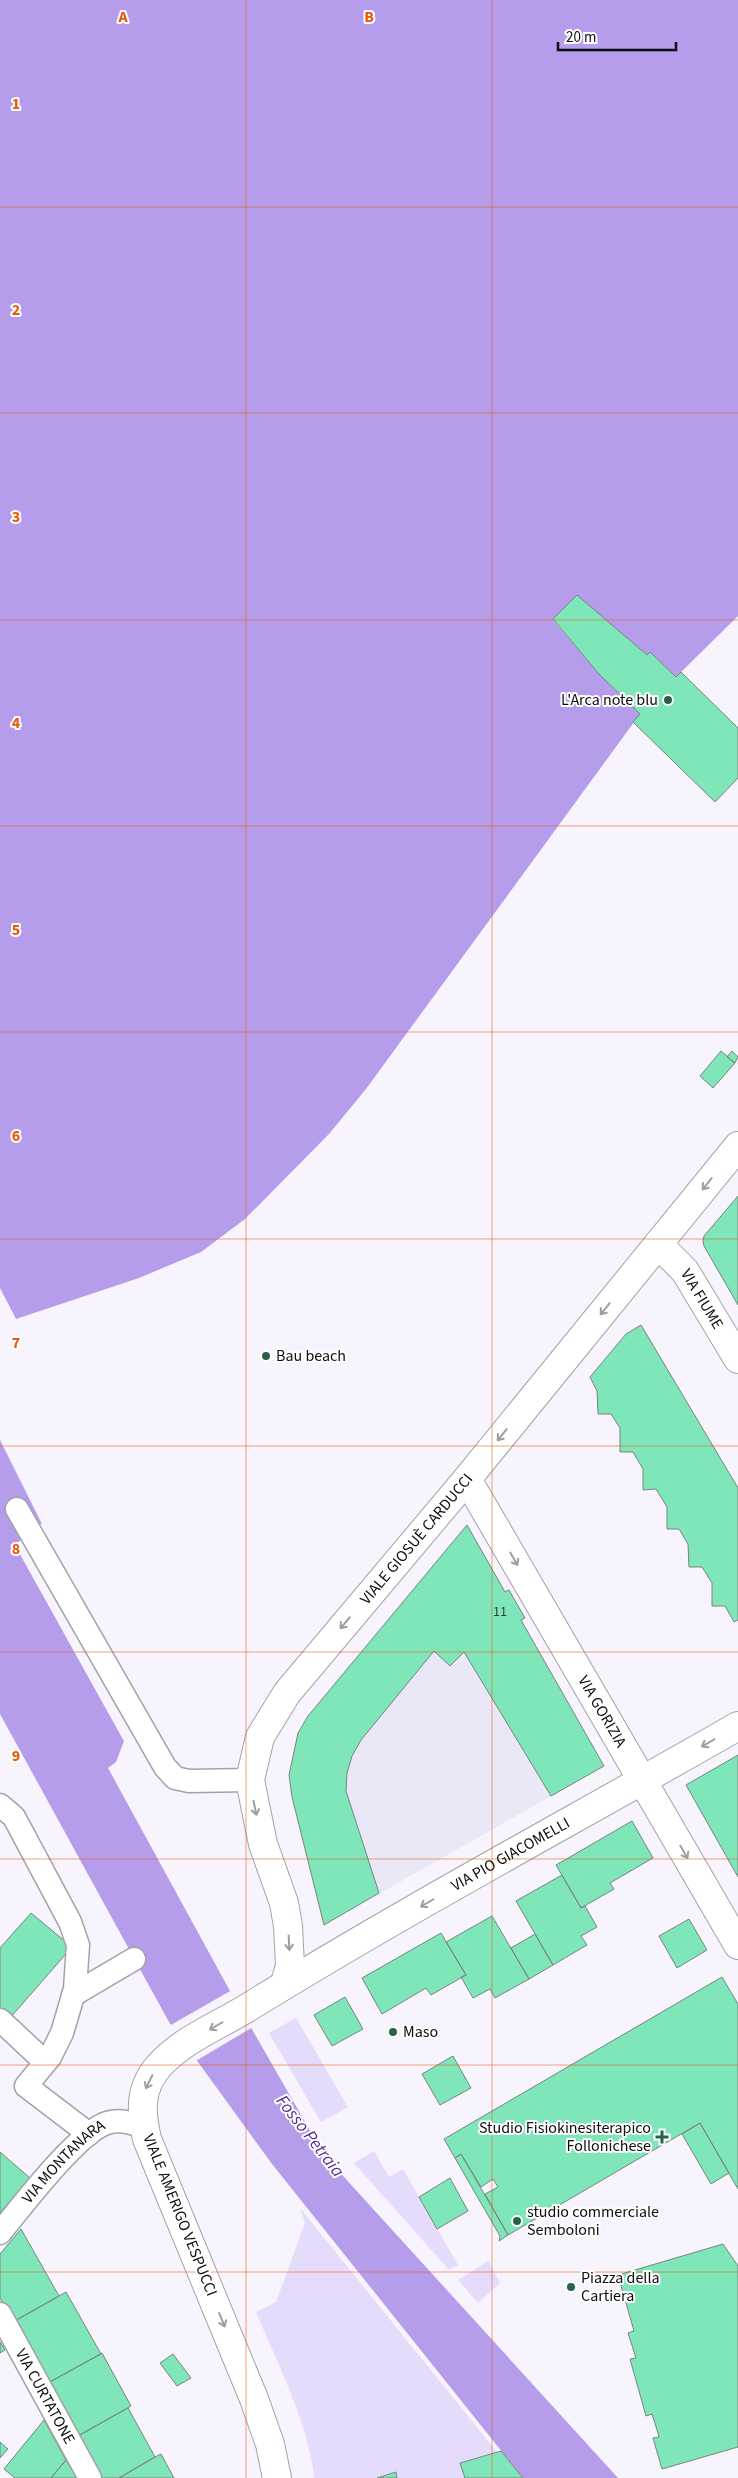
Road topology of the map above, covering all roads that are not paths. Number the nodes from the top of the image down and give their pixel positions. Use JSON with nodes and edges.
{"nodes":[{"id":1,"x":738,"y":1146,"type":"edge"},
{"id":2,"x":658,"y":1244,"type":"junction"},
{"id":3,"x":738,"y":1360,"type":"edge"},
{"id":4,"x":467,"y":1479,"type":"junction"},
{"id":5,"x":18,"y":1509,"type":"dead end"},
{"id":6,"x":738,"y":1726,"type":"edge"},
{"id":7,"x":250,"y":1780,"type":"junction"},
{"id":8,"x":643,"y":1780,"type":"junction"},
{"id":9,"x":0,"y":1805,"type":"edge"},
{"id":10,"x":738,"y":1944,"type":"edge"},
{"id":11,"x":134,"y":1959,"type":"dead end"},
{"id":12,"x":285,"y":1984,"type":"junction"},
{"id":13,"x":73,"y":1995,"type":"junction"},
{"id":14,"x":0,"y":2020,"type":"edge"},
{"id":15,"x":45,"y":2062,"type":"junction"},
{"id":16,"x":144,"y":2127,"type":"junction"},
{"id":17,"x":89,"y":2134,"type":"junction"},
{"id":18,"x":0,"y":2233,"type":"edge"},
{"id":19,"x":0,"y":2314,"type":"edge"},
{"id":20,"x":90,"y":2478,"type":"edge"},
{"id":21,"x":278,"y":2478,"type":"edge"}],
"edges":[{"from":1,"to":2,"type":"street","name":"VIALE GIOSUÈ CARDUCCI","one_way":true},
{"from":2,"to":3,"type":"street","name":"VIA FIUME"},
{"from":2,"to":4,"type":"street","name":"VIALE GIOSUÈ CARDUCCI","one_way":true},
{"from":4,"to":7,"type":"street","name":"VIALE GIOSUÈ CARDUCCI","one_way":true},
{"from":4,"to":8,"type":"street","name":"VIA GORIZIA","one_way":true},
{"from":5,"to":7,"type":"lane"},
{"from":6,"to":8,"type":"street","name":"VIA PIO GIACOMELLI","one_way":true},
{"from":7,"to":12,"type":"street","name":"VIALE GIOSUÈ CARDUCCI","one_way":true},
{"from":8,"to":10,"type":"street","name":"VIA GORIZIA","one_way":true},
{"from":8,"to":12,"type":"street","name":"VIA PIO GIACOMELLI","one_way":true},
{"from":9,"to":13,"type":"lane"},
{"from":11,"to":13,"type":"lane"},
{"from":12,"to":16,"type":"street","name":"VIALE AMERIGO VESPUCCI","one_way":true},
{"from":13,"to":15,"type":"lane"},
{"from":14,"to":15,"type":"lane"},
{"from":15,"to":17,"type":"lane"},
{"from":16,"to":17,"type":"lane","name":"VIA MONTANARA"},
{"from":16,"to":21,"type":"street","name":"VIALE AMERIGO VESPUCCI","one_way":true},
{"from":17,"to":18,"type":"lane","name":"VIA MONTANARA"},
{"from":19,"to":20,"type":"lane","name":"VIA CURTATONE"}]}
